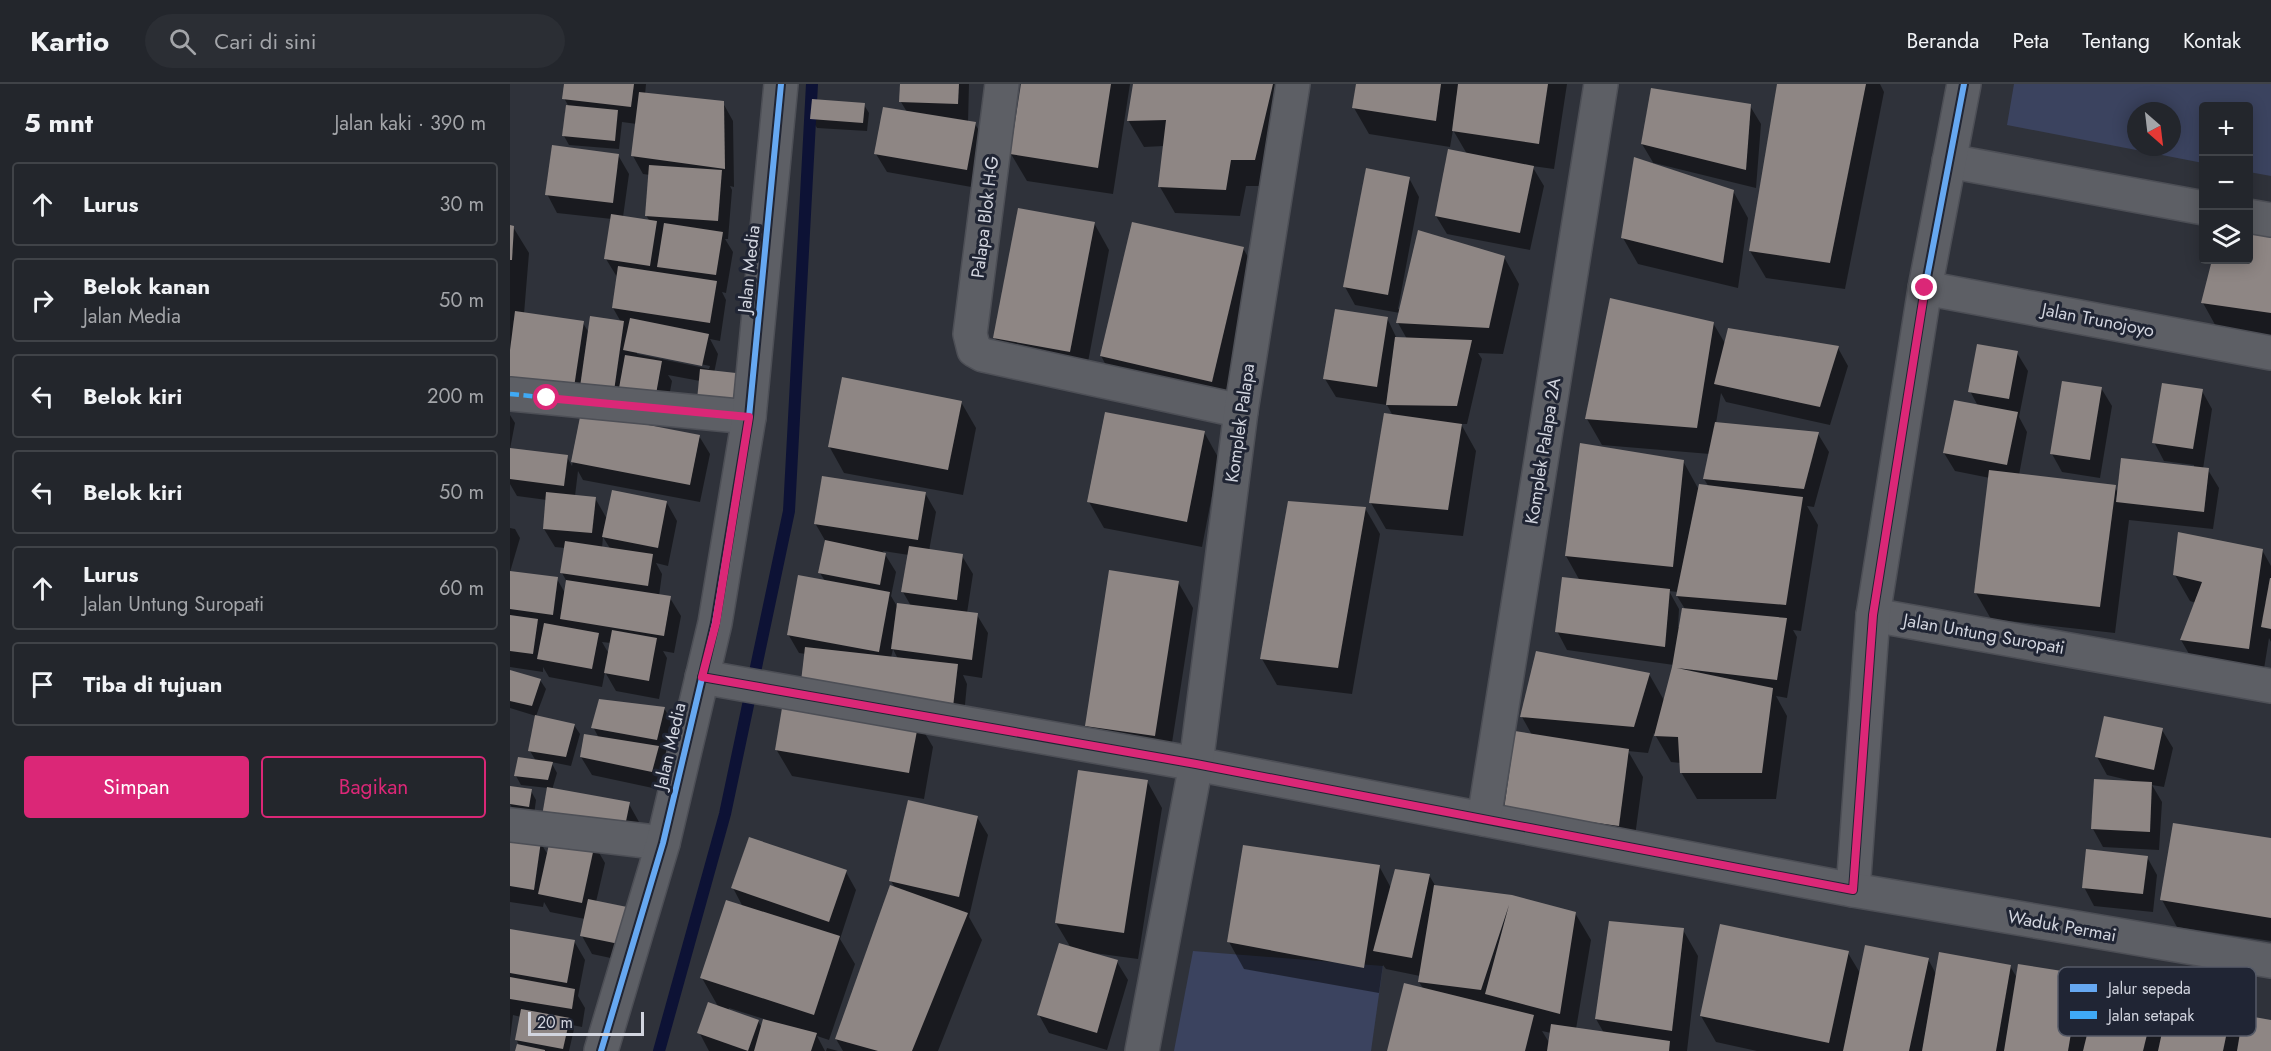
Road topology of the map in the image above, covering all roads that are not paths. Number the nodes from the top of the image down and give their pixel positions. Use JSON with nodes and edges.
{"nodes":[{"id":1,"x":781,"y":84,"type":"edge"},
{"id":2,"x":1002,"y":84,"type":"edge"},
{"id":3,"x":1293,"y":84,"type":"edge"},
{"id":4,"x":1601,"y":84,"type":"edge"},
{"id":5,"x":1964,"y":84,"type":"edge"},
{"id":6,"x":1949,"y":161,"type":"junction"},
{"id":7,"x":2199,"y":207,"type":"edge"},
{"id":8,"x":2253,"y":217,"type":"edge"},
{"id":9,"x":2271,"y":220,"type":"edge"},
{"id":10,"x":1925,"y":288,"type":"junction"},
{"id":11,"x":2271,"y":353,"type":"edge"},
{"id":12,"x":510,"y":394,"type":"edge"},
{"id":13,"x":1241,"y":411,"type":"junction"},
{"id":14,"x":749,"y":417,"type":"junction"},
{"id":15,"x":1873,"y":615,"type":"junction"},
{"id":16,"x":708,"y":678,"type":"junction"},
{"id":17,"x":2271,"y":686,"type":"edge"},
{"id":18,"x":1196,"y":764,"type":"junction"},
{"id":19,"x":1484,"y":819,"type":"junction"},
{"id":20,"x":510,"y":825,"type":"edge"},
{"id":21,"x":663,"y":843,"type":"junction"},
{"id":22,"x":1853,"y":890,"type":"junction"},
{"id":23,"x":2271,"y":961,"type":"edge"},
{"id":24,"x":601,"y":1051,"type":"edge"},
{"id":25,"x":1142,"y":1051,"type":"edge"}],
"edges":[{"from":1,"to":14,"type":"street","name":"Jalan Media"},
{"from":2,"to":13,"type":"street","name":"Palapa Blok H-G"},
{"from":3,"to":13,"type":"street","name":"Komplek Palapa"},
{"from":4,"to":19,"type":"street","name":"Komplek Palapa 2A"},
{"from":5,"to":6,"type":"street"},
{"from":6,"to":7,"type":"street"},
{"from":6,"to":10,"type":"street"},
{"from":8,"to":9,"type":"street"},
{"from":10,"to":11,"type":"street","name":"Jalan Trunojoyo"},
{"from":10,"to":15,"type":"street"},
{"from":12,"to":14,"type":"street"},
{"from":13,"to":18,"type":"street","name":"Komplek Palapa"},
{"from":14,"to":16,"type":"street","name":"Jalan Media"},
{"from":15,"to":17,"type":"street","name":"Jalan Untung Suropati"},
{"from":15,"to":22,"type":"street"},
{"from":16,"to":18,"type":"street","name":"Waduk Permai"},
{"from":16,"to":21,"type":"street","name":"Jalan Media"},
{"from":18,"to":19,"type":"street","name":"Waduk Permai"},
{"from":18,"to":25,"type":"street","name":"Komplek Palapa"},
{"from":19,"to":22,"type":"street","name":"Waduk Permai"},
{"from":20,"to":21,"type":"street"},
{"from":21,"to":24,"type":"street","name":"Jalan Media"},
{"from":22,"to":23,"type":"street","name":"Waduk Permai"}]}
